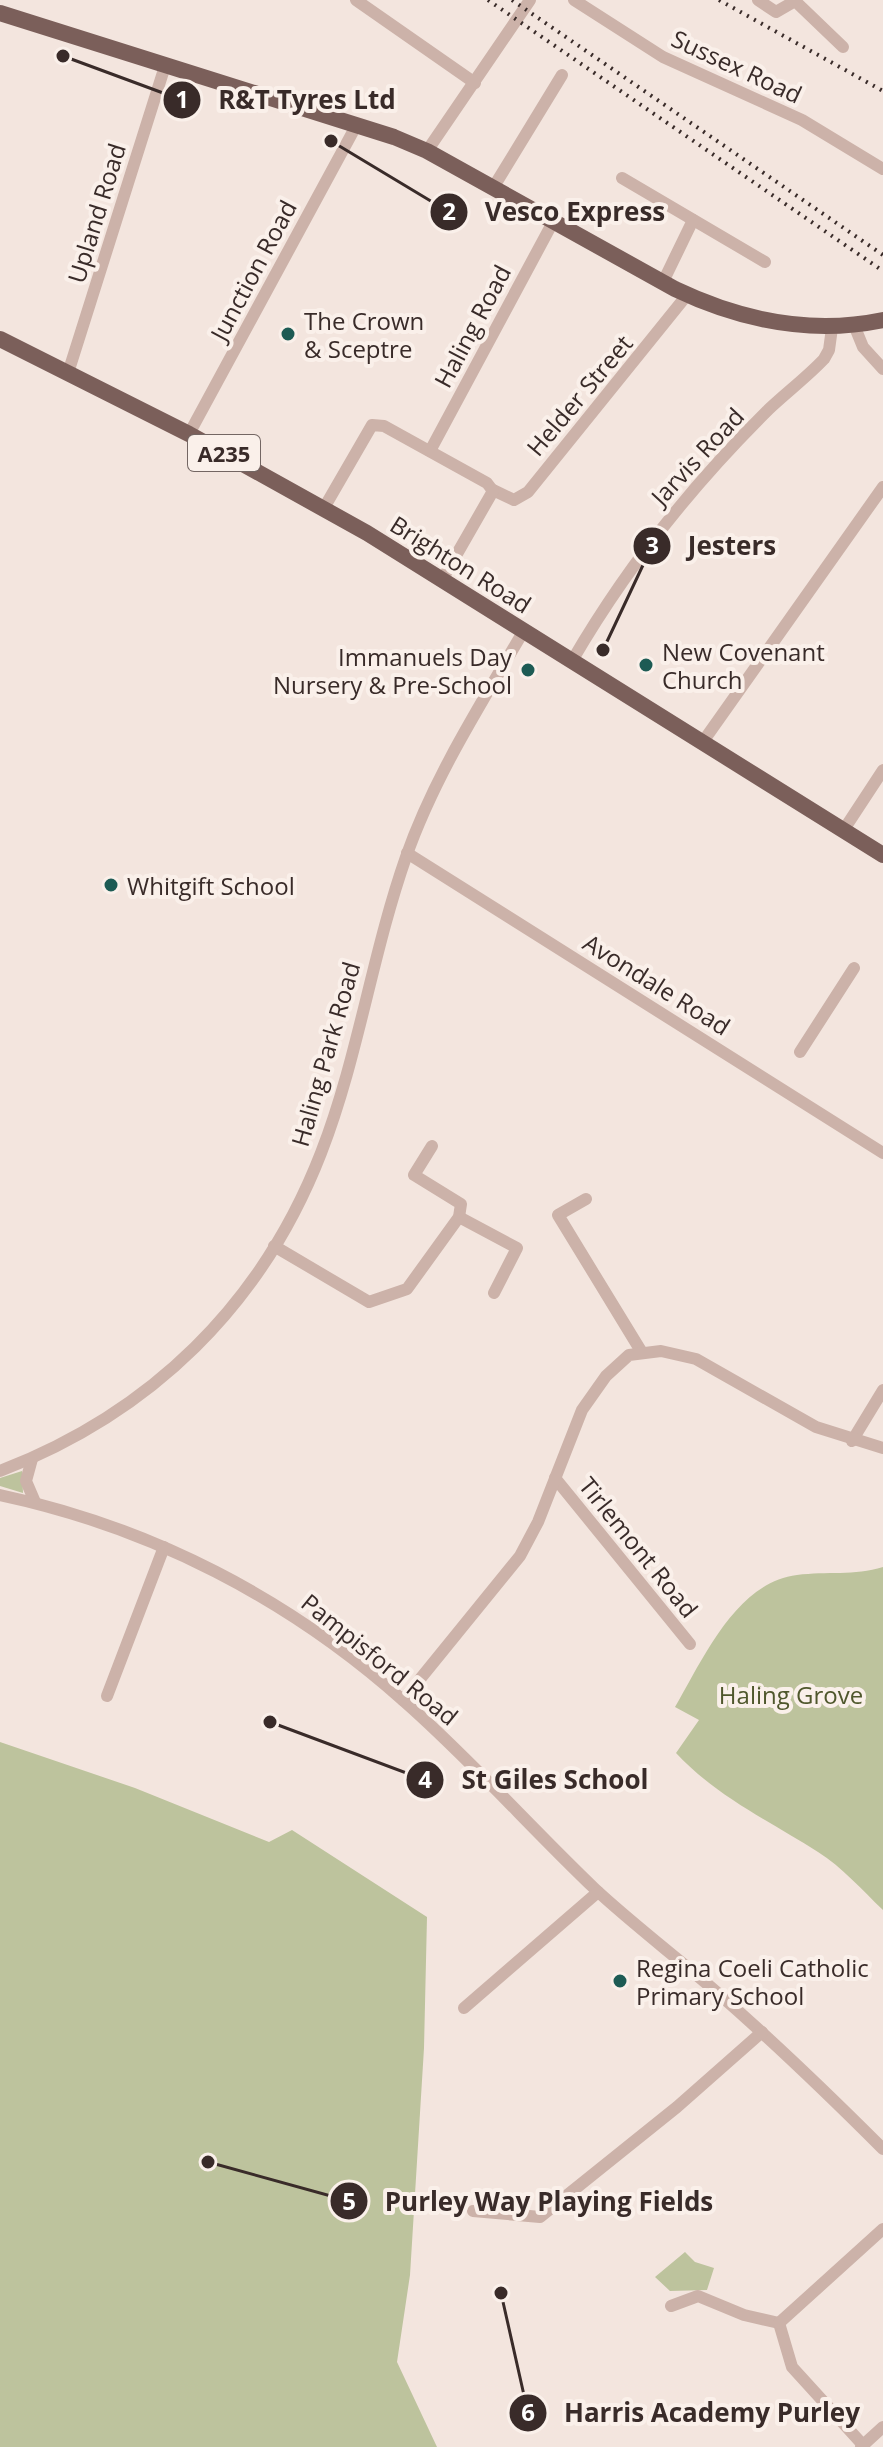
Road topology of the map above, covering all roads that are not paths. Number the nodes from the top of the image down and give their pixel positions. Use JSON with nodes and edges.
{"nodes":[{"id":1,"x":356,"y":0,"type":"edge"},
{"id":2,"x":530,"y":0,"type":"edge"},
{"id":3,"x":574,"y":0,"type":"edge"},
{"id":4,"x":758,"y":0,"type":"edge"},
{"id":5,"x":0,"y":13,"type":"edge"},
{"id":6,"x":843,"y":47,"type":"dead end"},
{"id":7,"x":165,"y":66,"type":"junction"},
{"id":8,"x":562,"y":75,"type":"dead end"},
{"id":9,"x":475,"y":83,"type":"junction"},
{"id":10,"x":356,"y":126,"type":"junction"},
{"id":11,"x":427,"y":151,"type":"junction"},
{"id":12,"x":883,"y":169,"type":"edge"},
{"id":13,"x":622,"y":178,"type":"dead end"},
{"id":14,"x":493,"y":188,"type":"junction"},
{"id":15,"x":693,"y":220,"type":"junction"},
{"id":16,"x":553,"y":222,"type":"junction"},
{"id":17,"x":765,"y":262,"type":"dead end"},
{"id":18,"x":663,"y":282,"type":"junction"},
{"id":19,"x":687,"y":295,"type":"junction"},
{"id":20,"x":883,"y":320,"type":"edge"},
{"id":21,"x":854,"y":325,"type":"junction"},
{"id":22,"x":832,"y":328,"type":"junction"},
{"id":23,"x":0,"y":339,"type":"edge"},
{"id":24,"x":883,"y":369,"type":"edge"},
{"id":25,"x":68,"y":373,"type":"junction"},
{"id":26,"x":189,"y":434,"type":"junction"},
{"id":27,"x":430,"y":451,"type":"junction"},
{"id":28,"x":883,"y":487,"type":"edge"},
{"id":29,"x":493,"y":490,"type":"junction"},
{"id":30,"x":324,"y":508,"type":"junction"},
{"id":31,"x":442,"y":580,"type":"junction"},
{"id":32,"x":523,"y":632,"type":"junction"},
{"id":33,"x":572,"y":661,"type":"junction"},
{"id":34,"x":702,"y":743,"type":"junction"},
{"id":35,"x":883,"y":770,"type":"edge"},
{"id":36,"x":843,"y":831,"type":"junction"},
{"id":37,"x":407,"y":853,"type":"junction"},
{"id":38,"x":883,"y":855,"type":"edge"},
{"id":39,"x":854,"y":968,"type":"dead end"},
{"id":40,"x":800,"y":1052,"type":"dead end"},
{"id":41,"x":432,"y":1146,"type":"dead end"},
{"id":42,"x":883,"y":1153,"type":"edge"},
{"id":43,"x":586,"y":1199,"type":"dead end"},
{"id":44,"x":459,"y":1217,"type":"junction"},
{"id":45,"x":274,"y":1246,"type":"junction"},
{"id":46,"x":494,"y":1293,"type":"dead end"},
{"id":47,"x":641,"y":1351,"type":"junction"},
{"id":48,"x":883,"y":1390,"type":"edge"},
{"id":49,"x":852,"y":1441,"type":"junction"},
{"id":50,"x":883,"y":1448,"type":"edge"},
{"id":51,"x":32,"y":1459,"type":"junction"},
{"id":52,"x":0,"y":1471,"type":"edge"},
{"id":53,"x":555,"y":1478,"type":"junction"},
{"id":54,"x":0,"y":1495,"type":"edge"},
{"id":55,"x":35,"y":1502,"type":"junction"},
{"id":56,"x":164,"y":1547,"type":"junction"},
{"id":57,"x":690,"y":1644,"type":"dead end"},
{"id":58,"x":107,"y":1696,"type":"dead end"},
{"id":59,"x":403,"y":1700,"type":"junction"},
{"id":60,"x":598,"y":1892,"type":"junction"},
{"id":61,"x":464,"y":2008,"type":"dead end"},
{"id":62,"x":762,"y":2032,"type":"junction"},
{"id":63,"x":883,"y":2149,"type":"edge"},
{"id":64,"x":473,"y":2211,"type":"dead end"},
{"id":65,"x":883,"y":2229,"type":"edge"},
{"id":66,"x":671,"y":2306,"type":"dead end"},
{"id":67,"x":779,"y":2323,"type":"junction"},
{"id":68,"x":883,"y":2427,"type":"edge"},
{"id":69,"x":862,"y":2446,"type":"edge"}],
"edges":[{"from":1,"to":9,"type":"street"},
{"from":2,"to":9,"type":"street"},
{"from":3,"to":12,"type":"street","name":"Sussex Road"},
{"from":4,"to":6,"type":"street"},
{"from":5,"to":7,"type":"main road"},
{"from":7,"to":10,"type":"main road"},
{"from":7,"to":25,"type":"street","name":"Upland Road"},
{"from":8,"to":14,"type":"street"},
{"from":9,"to":11,"type":"street"},
{"from":10,"to":11,"type":"main road"},
{"from":10,"to":26,"type":"street","name":"Junction Road"},
{"from":11,"to":14,"type":"main road"},
{"from":13,"to":15,"type":"street"},
{"from":14,"to":16,"type":"main road"},
{"from":15,"to":17,"type":"street"},
{"from":15,"to":18,"type":"street"},
{"from":16,"to":18,"type":"main road"},
{"from":16,"to":27,"type":"street","name":"Haling Road"},
{"from":18,"to":19,"type":"main road"},
{"from":19,"to":22,"type":"main road"},
{"from":19,"to":29,"type":"street","name":"Helder Street"},
{"from":20,"to":21,"type":"main road"},
{"from":21,"to":22,"type":"main road"},
{"from":21,"to":24,"type":"street"},
{"from":22,"to":33,"type":"street","name":"Jarvis Road"},
{"from":23,"to":25,"type":"main road","name":"Brighton Road","number":"A235"},
{"from":25,"to":26,"type":"main road","name":"Brighton Road","number":"A235"},
{"from":26,"to":30,"type":"main road","name":"Brighton Road","number":"A235"},
{"from":27,"to":29,"type":"street"},
{"from":27,"to":30,"type":"street"},
{"from":28,"to":34,"type":"street"},
{"from":29,"to":31,"type":"street"},
{"from":30,"to":31,"type":"main road","name":"Brighton Road","number":"A235"},
{"from":31,"to":32,"type":"main road","name":"Brighton Road","number":"A235"},
{"from":32,"to":33,"type":"main road","name":"Brighton Road","number":"A235"},
{"from":32,"to":37,"type":"street","name":"Haling Park Road"},
{"from":33,"to":34,"type":"main road","name":"Brighton Road","number":"A235"},
{"from":34,"to":36,"type":"main road","name":"Brighton Road","number":"A235"},
{"from":35,"to":36,"type":"street"},
{"from":36,"to":38,"type":"main road","name":"Brighton Road","number":"A235"},
{"from":37,"to":42,"type":"street","name":"Avondale Road"},
{"from":37,"to":45,"type":"street","name":"Haling Park Road"},
{"from":39,"to":40,"type":"street"},
{"from":41,"to":44,"type":"street"},
{"from":43,"to":47,"type":"street"},
{"from":44,"to":45,"type":"street"},
{"from":44,"to":46,"type":"street"},
{"from":45,"to":51,"type":"street","name":"Haling Park Road"},
{"from":47,"to":49,"type":"street"},
{"from":47,"to":53,"type":"street"},
{"from":48,"to":49,"type":"street"},
{"from":49,"to":50,"type":"street"},
{"from":51,"to":52,"type":"street","name":"Haling Park Road"},
{"from":51,"to":55,"type":"street"},
{"from":53,"to":57,"type":"street","name":"Tirlemont Road"},
{"from":53,"to":59,"type":"street"},
{"from":54,"to":55,"type":"street","name":"Pampisford Road"},
{"from":55,"to":56,"type":"street","name":"Pampisford Road"},
{"from":56,"to":58,"type":"street"},
{"from":56,"to":59,"type":"street","name":"Pampisford Road"},
{"from":59,"to":60,"type":"street","name":"Pampisford Road"},
{"from":60,"to":61,"type":"street"},
{"from":60,"to":62,"type":"street","name":"Pampisford Road"},
{"from":62,"to":63,"type":"street","name":"Pampisford Road"},
{"from":62,"to":64,"type":"street"},
{"from":65,"to":67,"type":"street"},
{"from":66,"to":67,"type":"street"},
{"from":67,"to":69,"type":"street"},
{"from":68,"to":69,"type":"street"}]}
